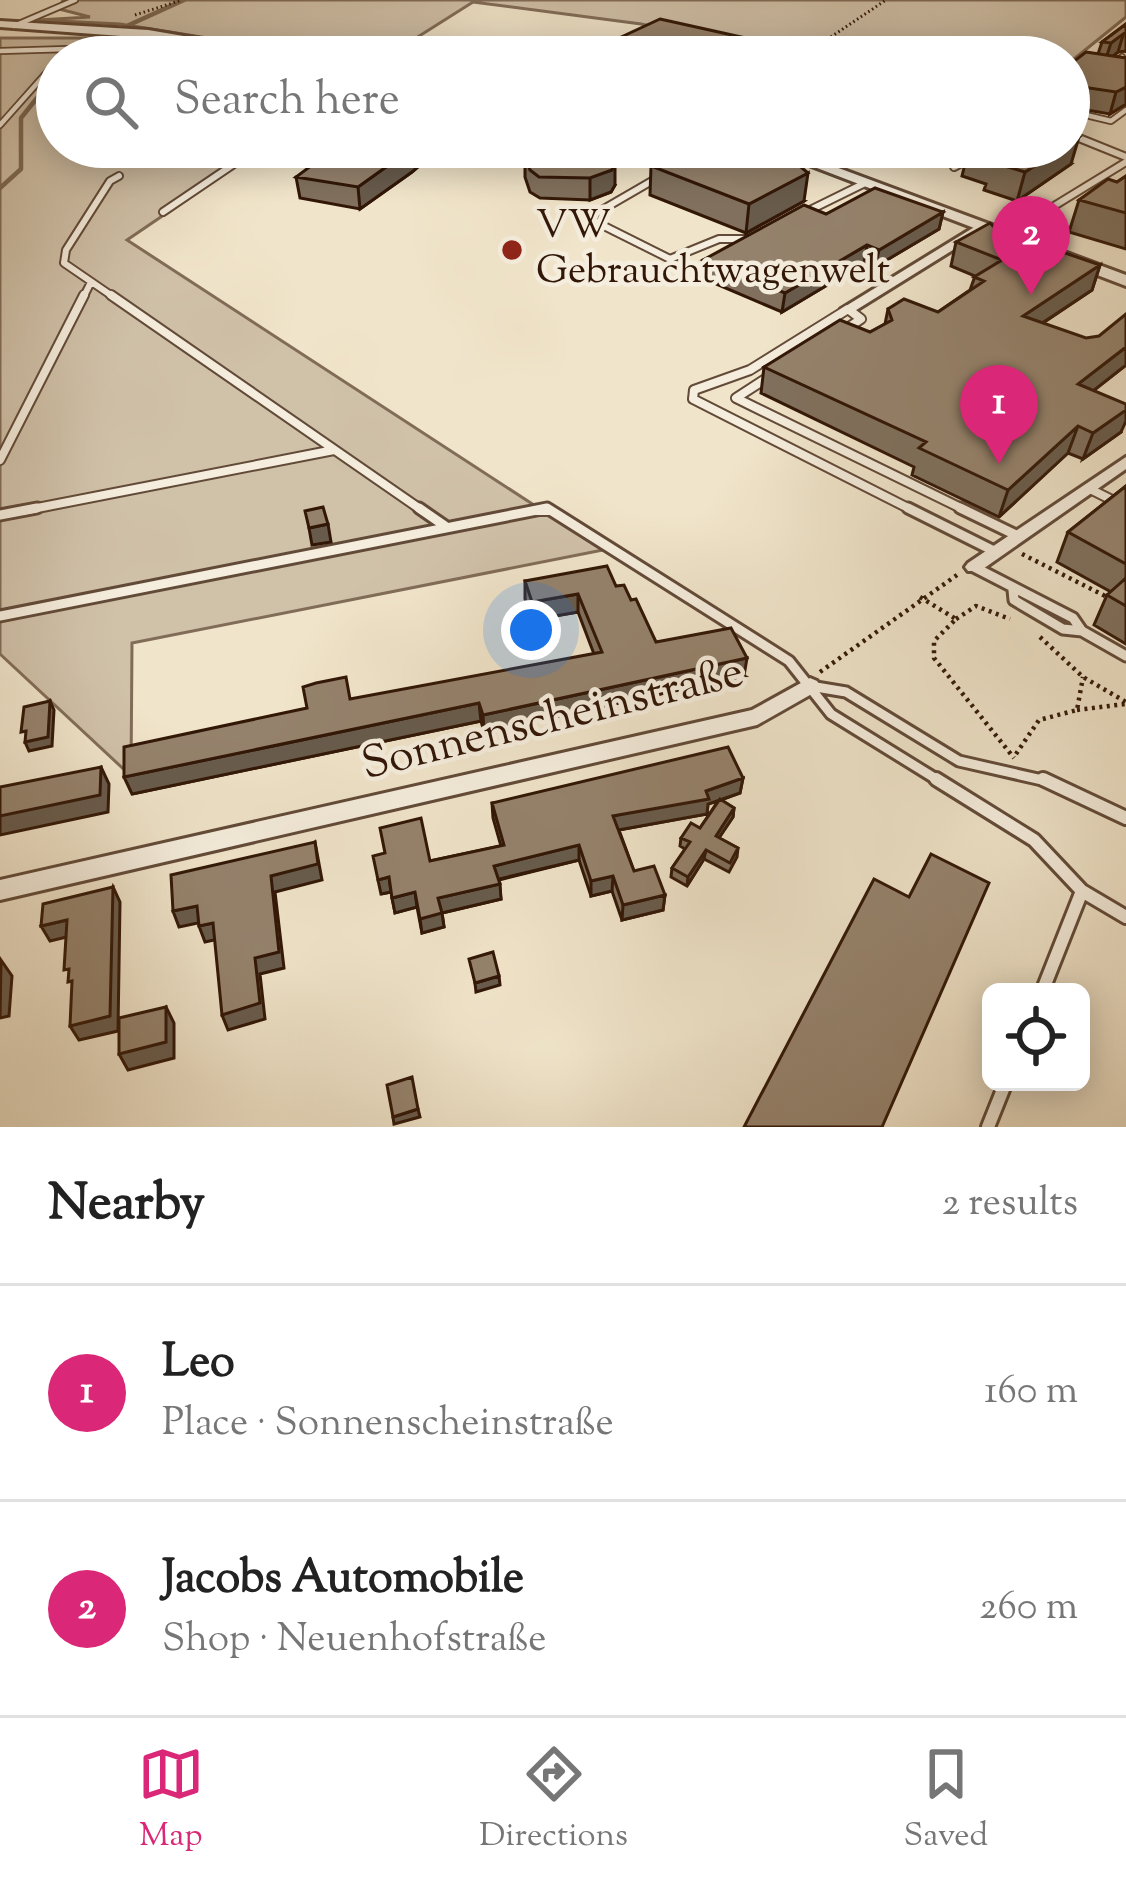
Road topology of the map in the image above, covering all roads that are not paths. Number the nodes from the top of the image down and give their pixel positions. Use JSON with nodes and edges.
{"nodes":[{"id":1,"x":75,"y":0,"type":"edge"},
{"id":2,"x":7,"y":25,"type":"edge"},
{"id":3,"x":161,"y":36,"type":"edge"},
{"id":4,"x":36,"y":50,"type":"edge"},
{"id":5,"x":0,"y":51,"type":"edge"},
{"id":6,"x":1122,"y":57,"type":"edge"},
{"id":7,"x":1094,"y":68,"type":"edge"},
{"id":8,"x":1126,"y":72,"type":"edge"},
{"id":9,"x":36,"y":81,"type":"edge"},
{"id":10,"x":1126,"y":110,"type":"edge"},
{"id":11,"x":4,"y":112,"type":"edge"},
{"id":12,"x":1090,"y":116,"type":"edge"},
{"id":13,"x":0,"y":125,"type":"edge"},
{"id":14,"x":1090,"y":143,"type":"edge"},
{"id":15,"x":1126,"y":159,"type":"edge"},
{"id":16,"x":228,"y":168,"type":"edge"},
{"id":17,"x":826,"y":168,"type":"edge"},
{"id":18,"x":119,"y":176,"type":"dead end"},
{"id":19,"x":664,"y":176,"type":"edge"},
{"id":20,"x":866,"y":183,"type":"junction"},
{"id":21,"x":163,"y":212,"type":"dead end"},
{"id":22,"x":798,"y":216,"type":"edge"},
{"id":23,"x":981,"y":226,"type":"junction"},
{"id":24,"x":1006,"y":236,"type":"junction"},
{"id":25,"x":755,"y":237,"type":"edge"},
{"id":26,"x":1126,"y":281,"type":"edge"},
{"id":27,"x":91,"y":282,"type":"junction"},
{"id":28,"x":848,"y":309,"type":"junction"},
{"id":29,"x":827,"y":340,"type":"edge"},
{"id":30,"x":772,"y":375,"type":"edge"},
{"id":31,"x":334,"y":450,"type":"junction"},
{"id":32,"x":0,"y":460,"type":"edge"},
{"id":33,"x":1126,"y":462,"type":"edge"},
{"id":34,"x":1088,"y":488,"type":"junction"},
{"id":35,"x":1126,"y":508,"type":"edge"},
{"id":36,"x":0,"y":515,"type":"edge"},
{"id":37,"x":445,"y":526,"type":"junction"},
{"id":38,"x":1007,"y":544,"type":"junction"},
{"id":39,"x":974,"y":567,"type":"joint"},
{"id":40,"x":0,"y":616,"type":"edge"},
{"id":41,"x":1126,"y":656,"type":"edge"},
{"id":42,"x":810,"y":686,"type":"junction"},
{"id":43,"x":1126,"y":818,"type":"edge"},
{"id":44,"x":0,"y":890,"type":"edge"},
{"id":45,"x":1082,"y":891,"type":"junction"},
{"id":46,"x":1126,"y":917,"type":"edge"},
{"id":47,"x":1046,"y":983,"type":"edge"},
{"id":48,"x":1002,"y":1091,"type":"edge"},
{"id":49,"x":988,"y":1127,"type":"edge"}],
"edges":[{"from":1,"to":2,"type":"lane"},
{"from":2,"to":3,"type":"street"},
{"from":4,"to":5,"type":"lane"},
{"from":6,"to":8,"type":"lane"},
{"from":7,"to":8,"type":"lane"},
{"from":9,"to":11,"type":"lane"},
{"from":10,"to":12,"type":"lane"},
{"from":11,"to":13,"type":"lane"},
{"from":14,"to":15,"type":"lane"},
{"from":15,"to":24,"type":"lane"},
{"from":16,"to":21,"type":"lane"},
{"from":17,"to":20,"type":"street"},
{"from":18,"to":27,"type":"lane"},
{"from":19,"to":25,"type":"lane"},
{"from":20,"to":22,"type":"lane"},
{"from":20,"to":23,"type":"street"},
{"from":23,"to":24,"type":"street"},
{"from":23,"to":28,"type":"street"},
{"from":24,"to":26,"type":"street"},
{"from":27,"to":31,"type":"lane"},
{"from":27,"to":32,"type":"lane"},
{"from":28,"to":29,"type":"lane"},
{"from":28,"to":38,"type":"lane"},
{"from":30,"to":38,"type":"lane"},
{"from":31,"to":36,"type":"lane"},
{"from":31,"to":37,"type":"lane"},
{"from":33,"to":34,"type":"street"},
{"from":34,"to":35,"type":"lane"},
{"from":34,"to":38,"type":"street"},
{"from":37,"to":40,"type":"lane"},
{"from":37,"to":42,"type":"lane"},
{"from":38,"to":39,"type":"street"},
{"from":39,"to":41,"type":"lane"},
{"from":42,"to":43,"type":"lane"},
{"from":42,"to":44,"type":"street","name":"Sonnenscheinstraße"},
{"from":42,"to":45,"type":"lane"},
{"from":45,"to":46,"type":"lane"},
{"from":45,"to":47,"type":"lane"},
{"from":48,"to":49,"type":"lane"}]}
